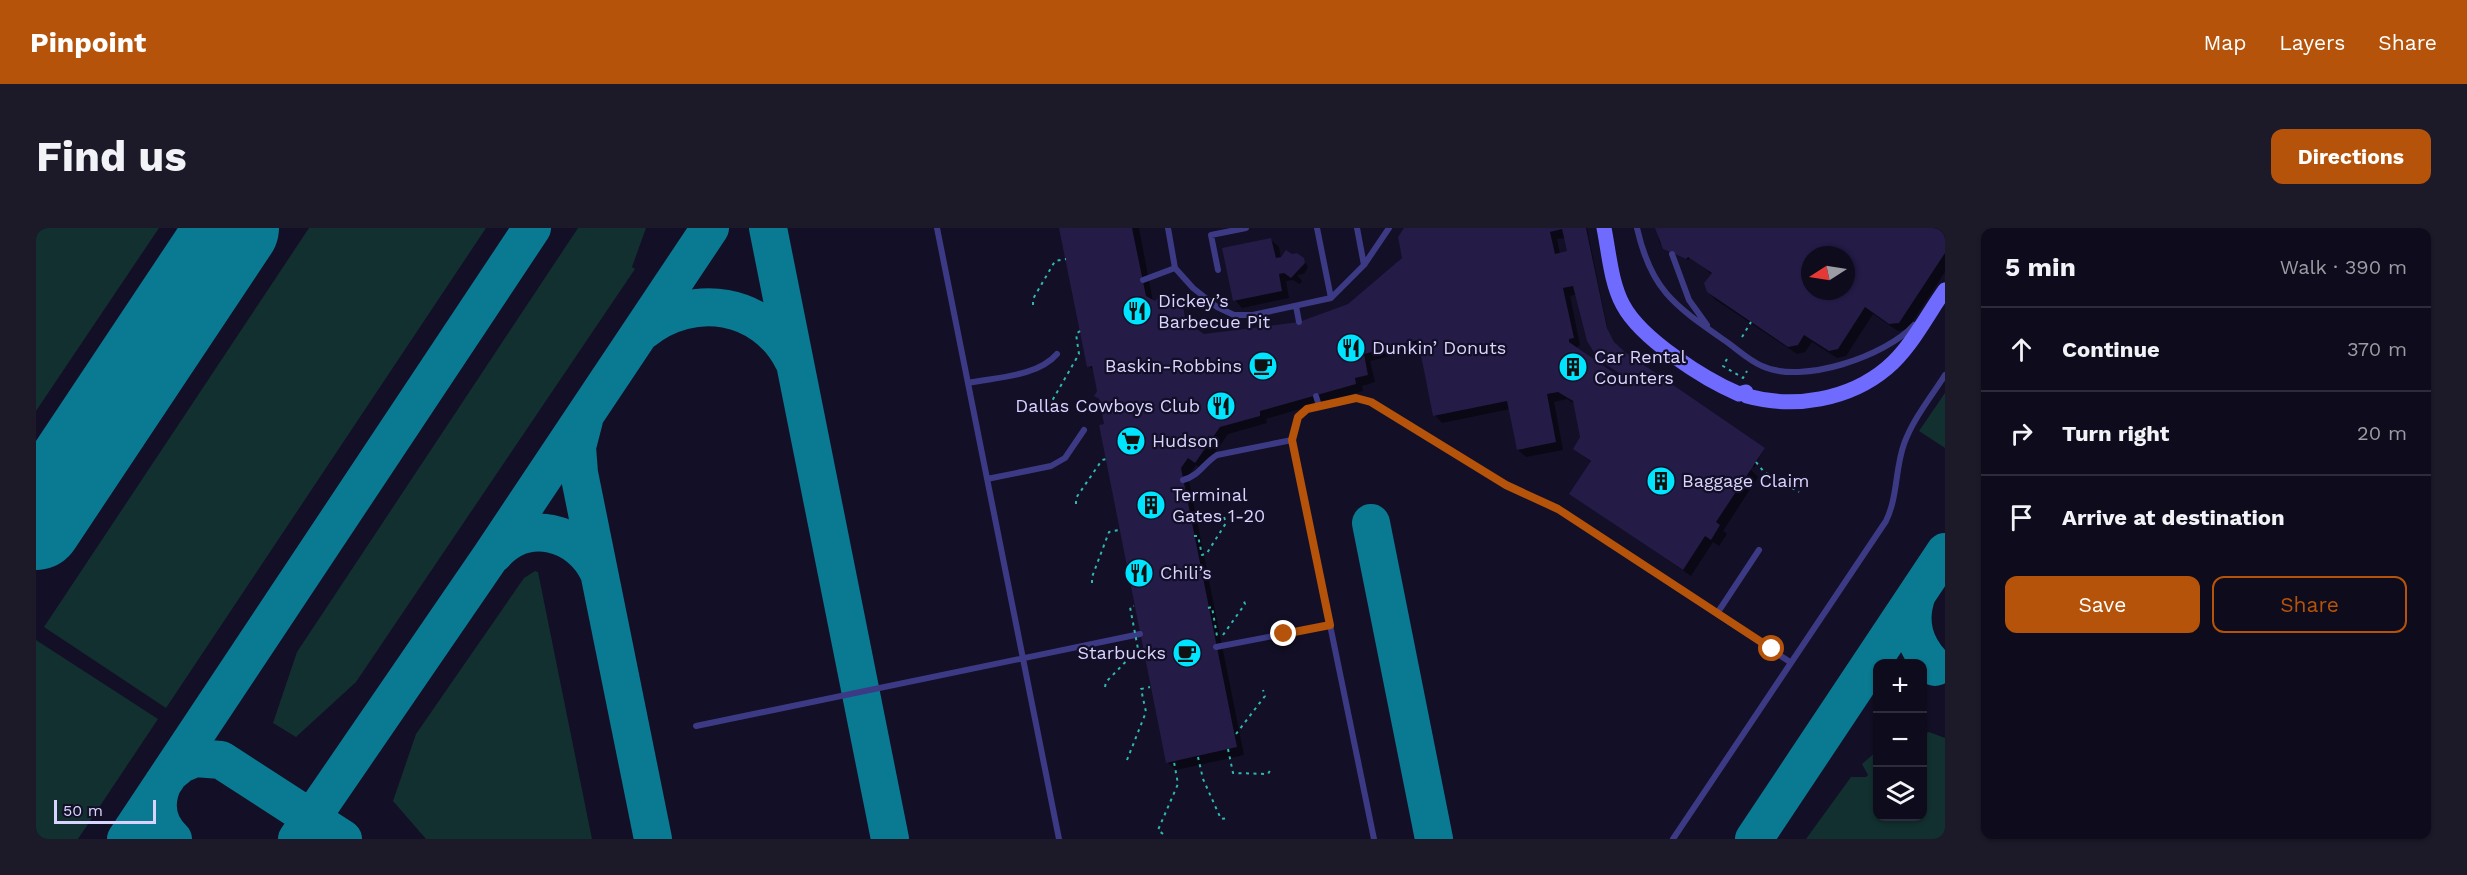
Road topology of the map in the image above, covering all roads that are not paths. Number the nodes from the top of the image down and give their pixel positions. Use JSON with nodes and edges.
{"nodes":[{"id":1,"x":937,"y":228,"type":"edge"},
{"id":2,"x":1168,"y":228,"type":"edge"},
{"id":3,"x":1246,"y":228,"type":"edge"},
{"id":4,"x":1317,"y":228,"type":"edge"},
{"id":5,"x":1357,"y":228,"type":"edge"},
{"id":6,"x":1389,"y":228,"type":"edge"},
{"id":7,"x":1604,"y":228,"type":"edge"},
{"id":8,"x":1637,"y":228,"type":"edge"},
{"id":9,"x":1672,"y":254,"type":"dead end"},
{"id":10,"x":1364,"y":265,"type":"junction"},
{"id":11,"x":1175,"y":268,"type":"junction"},
{"id":12,"x":1218,"y":270,"type":"dead end"},
{"id":13,"x":1143,"y":280,"type":"dead end"},
{"id":14,"x":1945,"y":290,"type":"edge"},
{"id":15,"x":1331,"y":298,"type":"junction"},
{"id":16,"x":1296,"y":306,"type":"junction"},
{"id":17,"x":1299,"y":322,"type":"dead end"},
{"id":18,"x":1711,"y":331,"type":"junction"},
{"id":19,"x":1057,"y":354,"type":"dead end"},
{"id":20,"x":1945,"y":375,"type":"edge"},
{"id":21,"x":968,"y":383,"type":"junction"},
{"id":22,"x":1316,"y":396,"type":"dead end"},
{"id":23,"x":1319,"y":406,"type":"junction"},
{"id":24,"x":1084,"y":430,"type":"dead end"},
{"id":25,"x":1292,"y":440,"type":"junction"},
{"id":26,"x":987,"y":478,"type":"junction"},
{"id":27,"x":1183,"y":480,"type":"dead end"},
{"id":28,"x":1759,"y":550,"type":"dead end"},
{"id":29,"x":1718,"y":612,"type":"junction"},
{"id":30,"x":1330,"y":625,"type":"junction"},
{"id":31,"x":1140,"y":634,"type":"dead end"},
{"id":32,"x":1216,"y":647,"type":"dead end"},
{"id":33,"x":1023,"y":659,"type":"junction"},
{"id":34,"x":1790,"y":662,"type":"junction"},
{"id":35,"x":696,"y":726,"type":"dead end"},
{"id":36,"x":1059,"y":839,"type":"edge"},
{"id":37,"x":1374,"y":839,"type":"edge"},
{"id":38,"x":1672,"y":839,"type":"edge"}],
"edges":[{"from":1,"to":21,"type":"lane"},
{"from":2,"to":11,"type":"lane"},
{"from":3,"to":12,"type":"lane"},
{"from":4,"to":15,"type":"lane"},
{"from":5,"to":10,"type":"lane"},
{"from":6,"to":10,"type":"lane"},
{"from":7,"to":14,"type":"main road"},
{"from":8,"to":18,"type":"lane"},
{"from":9,"to":18,"type":"lane"},
{"from":10,"to":15,"type":"lane"},
{"from":11,"to":13,"type":"lane"},
{"from":11,"to":16,"type":"lane"},
{"from":14,"to":18,"type":"lane"},
{"from":15,"to":16,"type":"lane"},
{"from":16,"to":17,"type":"lane"},
{"from":19,"to":21,"type":"lane"},
{"from":20,"to":34,"type":"lane"},
{"from":21,"to":26,"type":"lane"},
{"from":22,"to":23,"type":"lane"},
{"from":23,"to":25,"type":"lane"},
{"from":23,"to":29,"type":"lane"},
{"from":24,"to":26,"type":"lane"},
{"from":25,"to":27,"type":"lane"},
{"from":25,"to":30,"type":"lane"},
{"from":26,"to":33,"type":"lane"},
{"from":28,"to":29,"type":"lane"},
{"from":29,"to":34,"type":"lane"},
{"from":30,"to":32,"type":"lane"},
{"from":30,"to":37,"type":"lane"},
{"from":31,"to":33,"type":"lane"},
{"from":33,"to":35,"type":"lane"},
{"from":33,"to":36,"type":"lane"},
{"from":34,"to":38,"type":"lane"}]}
